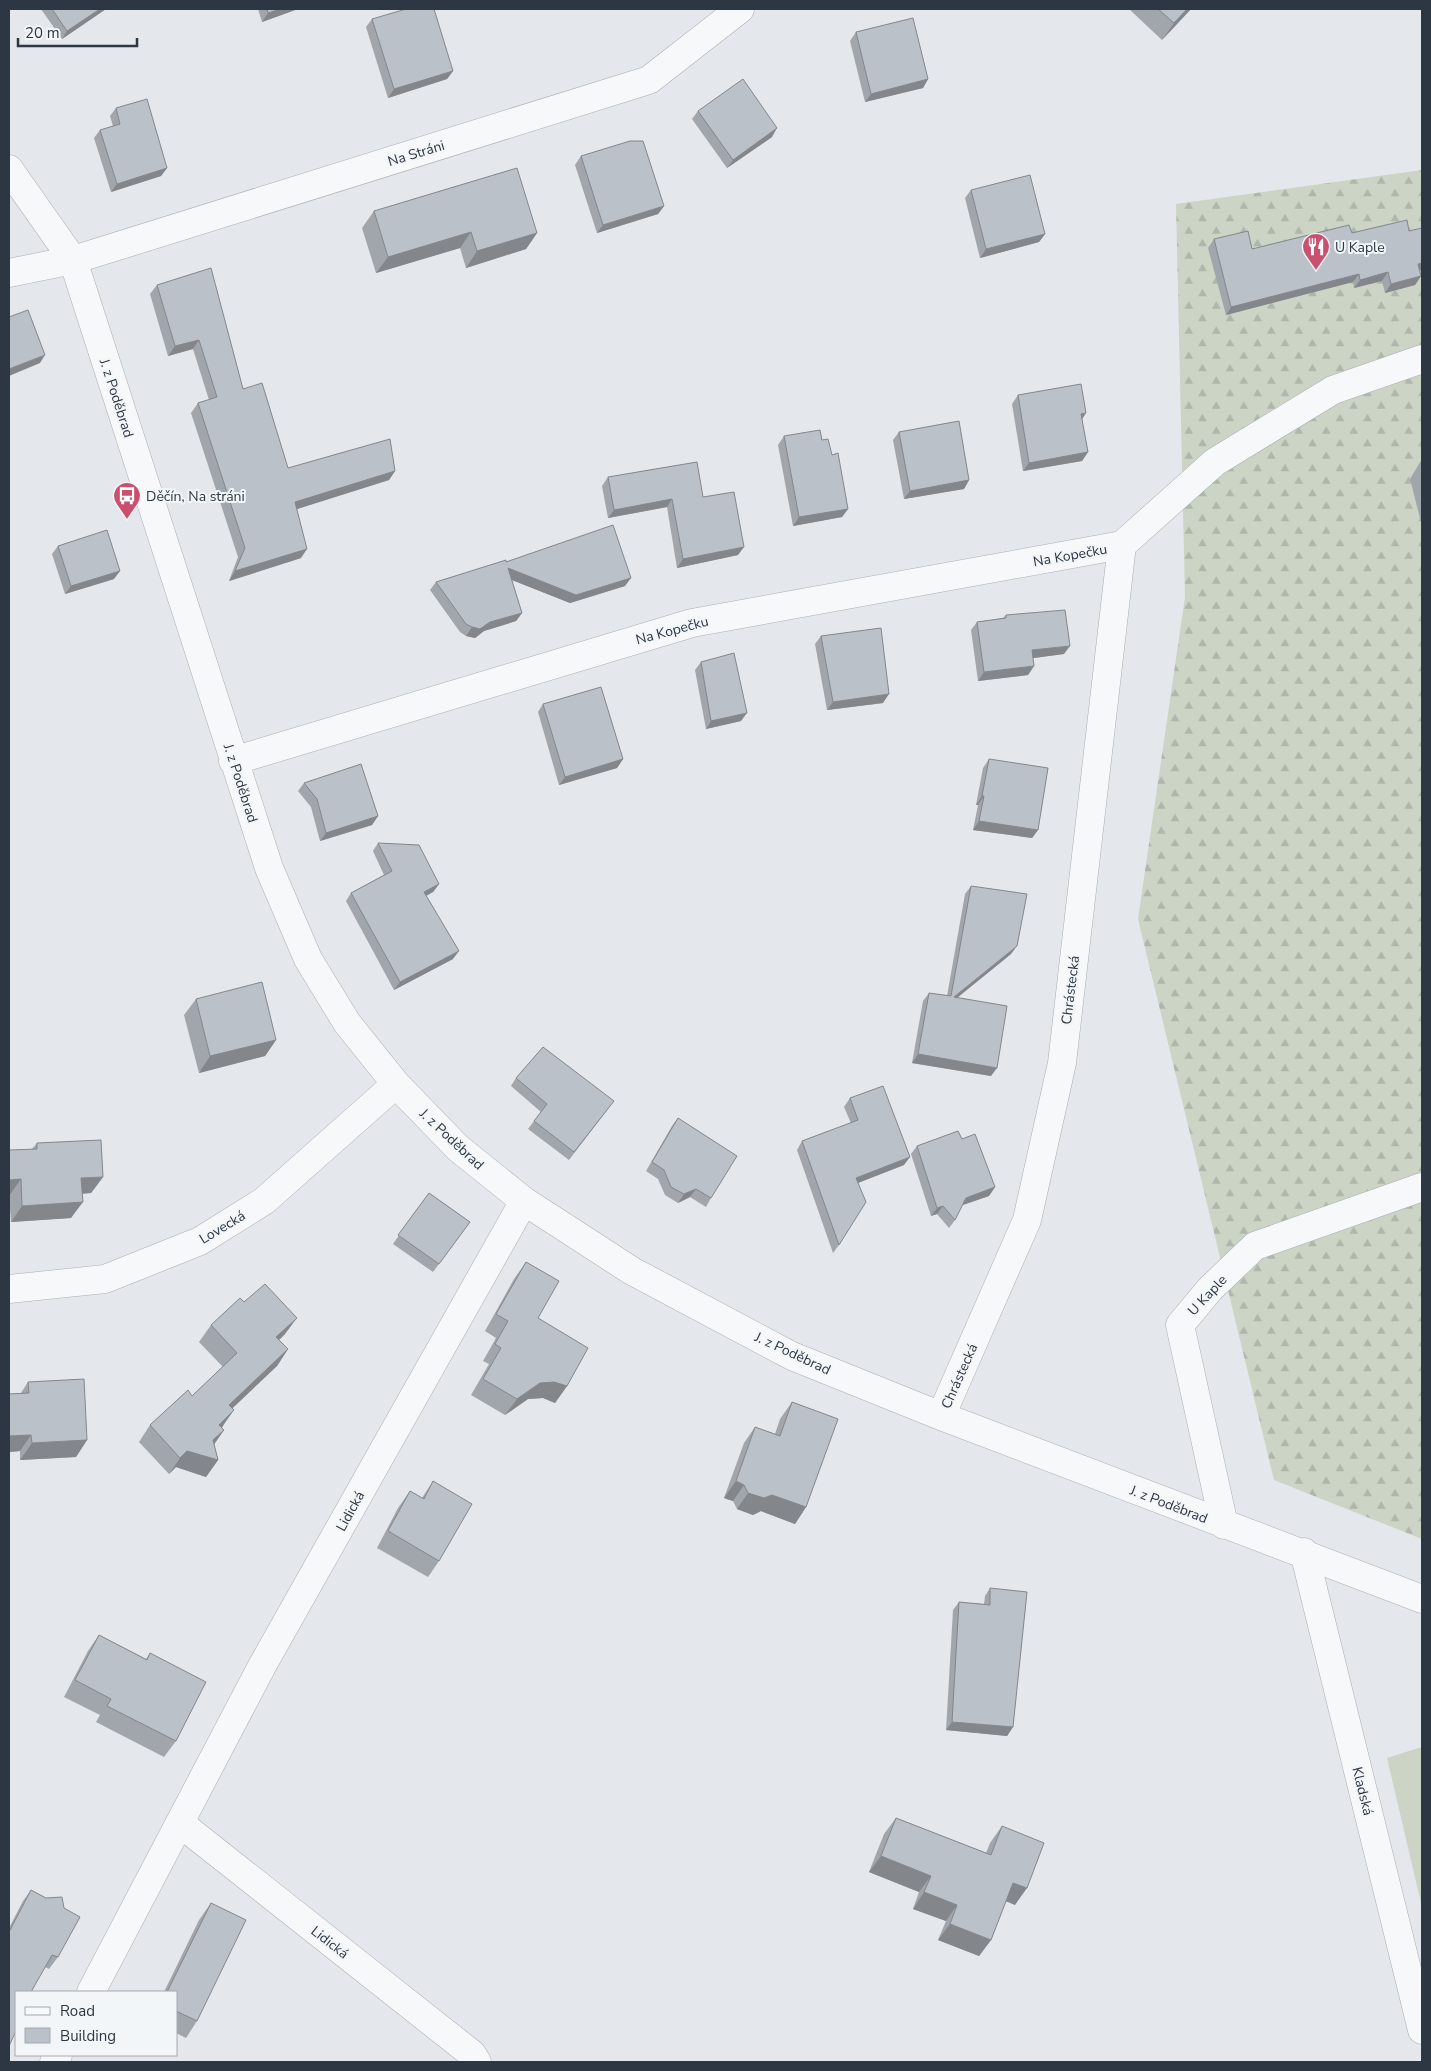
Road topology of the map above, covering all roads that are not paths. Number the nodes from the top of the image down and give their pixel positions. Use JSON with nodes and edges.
{"nodes":[{"id":1,"x":740,"y":9,"type":"edge"},
{"id":2,"x":9,"y":169,"type":"edge"},
{"id":3,"x":73,"y":260,"type":"junction"},
{"id":4,"x":9,"y":273,"type":"edge"},
{"id":5,"x":1422,"y":360,"type":"edge"},
{"id":6,"x":1122,"y":545,"type":"junction"},
{"id":7,"x":233,"y":761,"type":"junction"},
{"id":8,"x":396,"y":1084,"type":"junction"},
{"id":9,"x":1422,"y":1187,"type":"edge"},
{"id":10,"x":524,"y":1201,"type":"junction"},
{"id":11,"x":9,"y":1289,"type":"edge"},
{"id":12,"x":941,"y":1416,"type":"junction"},
{"id":13,"x":1224,"y":1525,"type":"junction"},
{"id":14,"x":1304,"y":1552,"type":"junction"},
{"id":15,"x":1422,"y":1599,"type":"edge"},
{"id":16,"x":181,"y":1824,"type":"junction"},
{"id":17,"x":92,"y":1991,"type":"edge"},
{"id":18,"x":1422,"y":2030,"type":"edge"},
{"id":19,"x":477,"y":2062,"type":"edge"}],
"edges":[{"from":1,"to":3,"type":"street","name":"Na Stráni"},
{"from":2,"to":3,"type":"street","name":"J. z Poděbrad"},
{"from":3,"to":4,"type":"street","name":"Na Stráni"},
{"from":3,"to":7,"type":"street","name":"J. z Poděbrad"},
{"from":5,"to":6,"type":"street"},
{"from":6,"to":7,"type":"street","name":"Na Kopečku"},
{"from":6,"to":12,"type":"street","name":"Chrástecká"},
{"from":7,"to":8,"type":"street","name":"J. z Poděbrad"},
{"from":8,"to":10,"type":"street","name":"J. z Poděbrad"},
{"from":8,"to":11,"type":"street","name":"Lovecká"},
{"from":9,"to":13,"type":"street","name":"U Kaple"},
{"from":10,"to":12,"type":"street","name":"J. z Poděbrad"},
{"from":10,"to":16,"type":"street","name":"Lidická"},
{"from":12,"to":13,"type":"street","name":"J. z Poděbrad"},
{"from":13,"to":14,"type":"street","name":"J. z Poděbrad"},
{"from":14,"to":15,"type":"street","name":"J. z Poděbrad"},
{"from":14,"to":18,"type":"street","name":"Kladská"},
{"from":16,"to":17,"type":"street","name":"Lidická"},
{"from":16,"to":19,"type":"street","name":"Lidická"}]}
